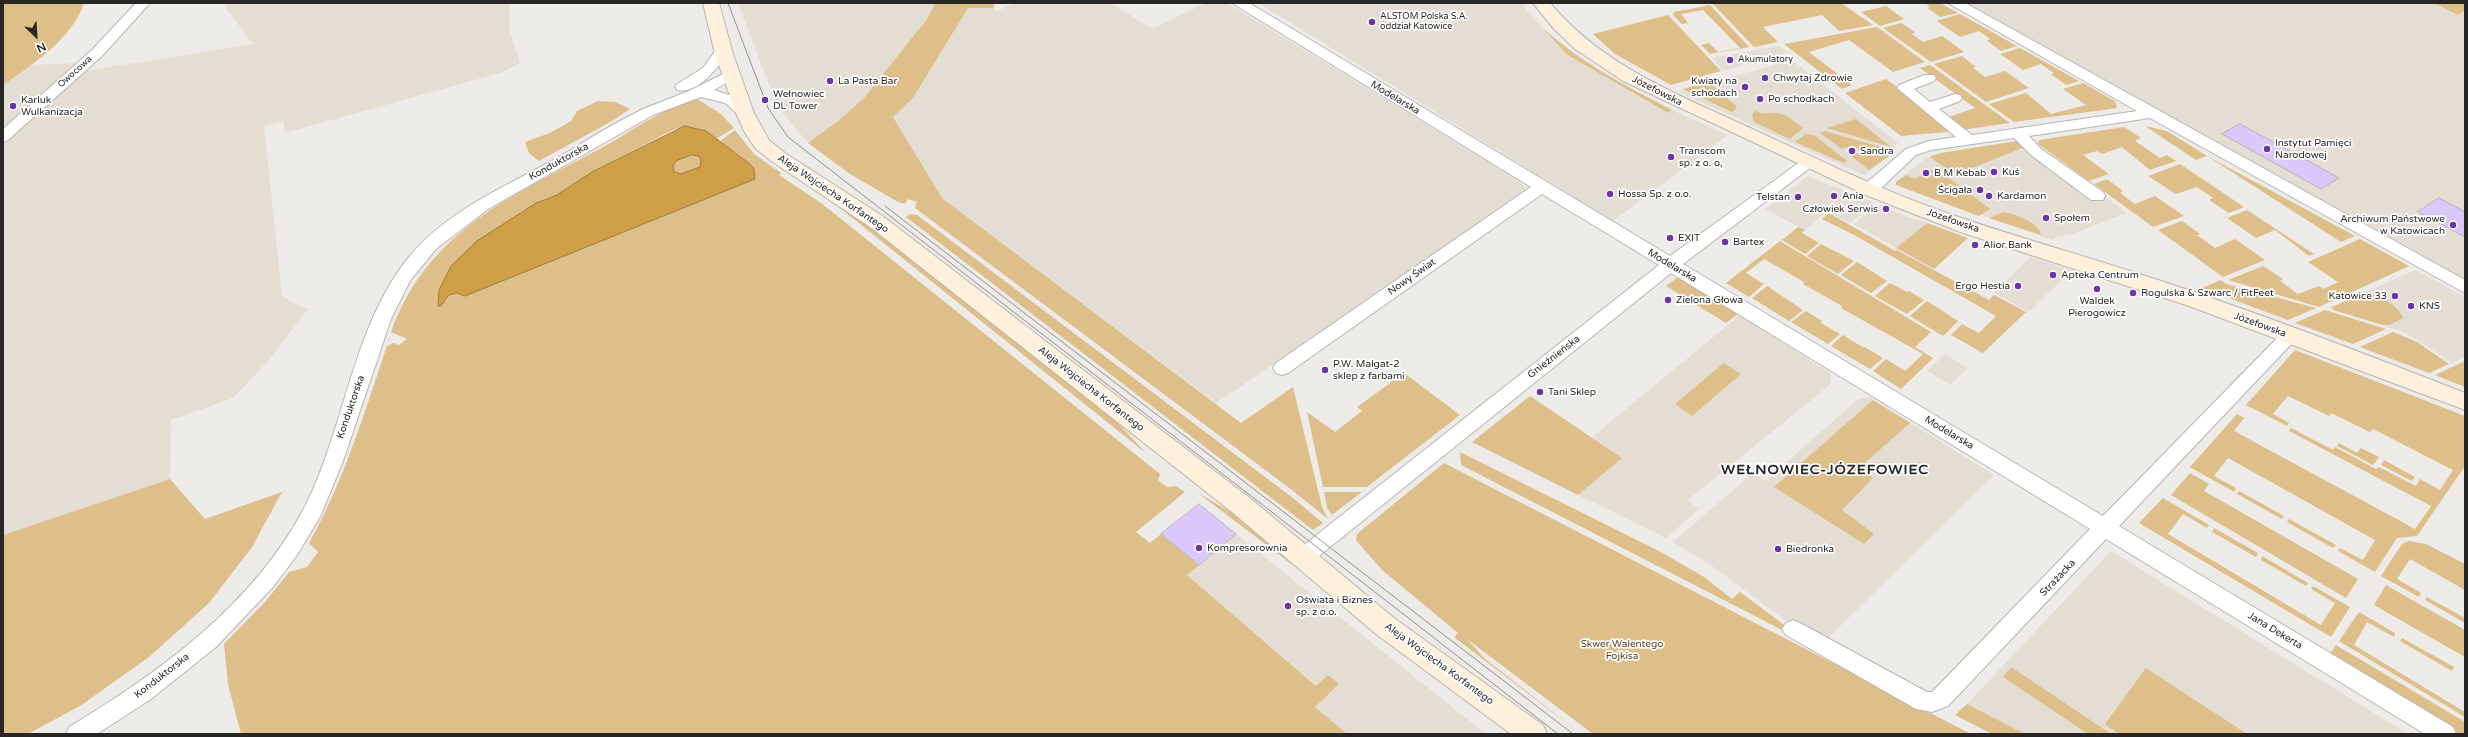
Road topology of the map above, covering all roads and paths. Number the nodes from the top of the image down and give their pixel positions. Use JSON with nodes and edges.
{"nodes":[{"id":1,"x":143,"y":3,"type":"edge"},
{"id":2,"x":711,"y":3,"type":"edge"},
{"id":3,"x":1239,"y":3,"type":"edge"},
{"id":4,"x":1541,"y":3,"type":"edge"},
{"id":5,"x":1955,"y":3,"type":"edge"},
{"id":6,"x":723,"y":50,"type":"junction"},
{"id":7,"x":732,"y":74,"type":"junction"},
{"id":8,"x":1929,"y":78,"type":"dead end"},
{"id":9,"x":697,"y":86,"type":"junction"},
{"id":10,"x":1955,"y":98,"type":"dead end"},
{"id":11,"x":1929,"y":107,"type":"junction"},
{"id":12,"x":745,"y":112,"type":"junction"},
{"id":13,"x":2154,"y":113,"type":"junction"},
{"id":14,"x":2018,"y":133,"type":"junction"},
{"id":15,"x":3,"y":137,"type":"edge"},
{"id":16,"x":1969,"y":140,"type":"junction"},
{"id":17,"x":1810,"y":162,"type":"junction"},
{"id":18,"x":1542,"y":187,"type":"junction"},
{"id":19,"x":1870,"y":189,"type":"junction"},
{"id":20,"x":2097,"y":196,"type":"dead end"},
{"id":21,"x":1670,"y":265,"type":"junction"},
{"id":22,"x":2465,"y":287,"type":"edge"},
{"id":23,"x":2290,"y":335,"type":"junction"},
{"id":24,"x":1282,"y":368,"type":"dead end"},
{"id":25,"x":2465,"y":402,"type":"edge"},
{"id":26,"x":2105,"y":528,"type":"junction"},
{"id":27,"x":1302,"y":558,"type":"junction"},
{"id":28,"x":1793,"y":629,"type":"dead end"},
{"id":29,"x":77,"y":734,"type":"edge"},
{"id":30,"x":1533,"y":734,"type":"edge"},
{"id":31,"x":2445,"y":734,"type":"edge"}],
"edges":[{"from":1,"to":15,"type":"street","name":"Owocowa"},
{"from":2,"to":6,"type":"main road","name":"Aleja Wojciecha Korfantego"},
{"from":3,"to":18,"type":"street","name":"Modelarska"},
{"from":4,"to":17,"type":"main road","name":"Józefowska"},
{"from":5,"to":13,"type":"street"},
{"from":6,"to":7,"type":"main road","name":"Aleja Wojciecha Korfantego"},
{"from":6,"to":9,"type":"street","name":"Konduktorska"},
{"from":7,"to":9,"type":"street","name":"Konduktorska"},
{"from":7,"to":12,"type":"main road","name":"Aleja Wojciecha Korfantego"},
{"from":8,"to":11,"type":"street"},
{"from":9,"to":12,"type":"street"},
{"from":9,"to":29,"type":"street","name":"Konduktorska"},
{"from":10,"to":11,"type":"street"},
{"from":11,"to":16,"type":"street"},
{"from":12,"to":27,"type":"main road","name":"Aleja Wojciecha Korfantego"},
{"from":13,"to":14,"type":"street"},
{"from":13,"to":22,"type":"street"},
{"from":14,"to":16,"type":"street"},
{"from":14,"to":20,"type":"street"},
{"from":16,"to":19,"type":"street"},
{"from":17,"to":19,"type":"main road","name":"Józefowska"},
{"from":17,"to":21,"type":"street","name":"Gnieźnieńska"},
{"from":18,"to":21,"type":"street","name":"Modelarska"},
{"from":18,"to":24,"type":"street","name":"Nowy Świat"},
{"from":19,"to":23,"type":"main road","name":"Józefowska"},
{"from":21,"to":26,"type":"street","name":"Modelarska"},
{"from":21,"to":27,"type":"street","name":"Gnieźnieńska"},
{"from":23,"to":25,"type":"main road","name":"Józefowska"},
{"from":23,"to":26,"type":"street","name":"Strażacka"},
{"from":26,"to":28,"type":"street","name":"Strażacka"},
{"from":26,"to":31,"type":"street","name":"Jana Dekerta"},
{"from":27,"to":30,"type":"main road","name":"Aleja Wojciecha Korfantego"}]}
